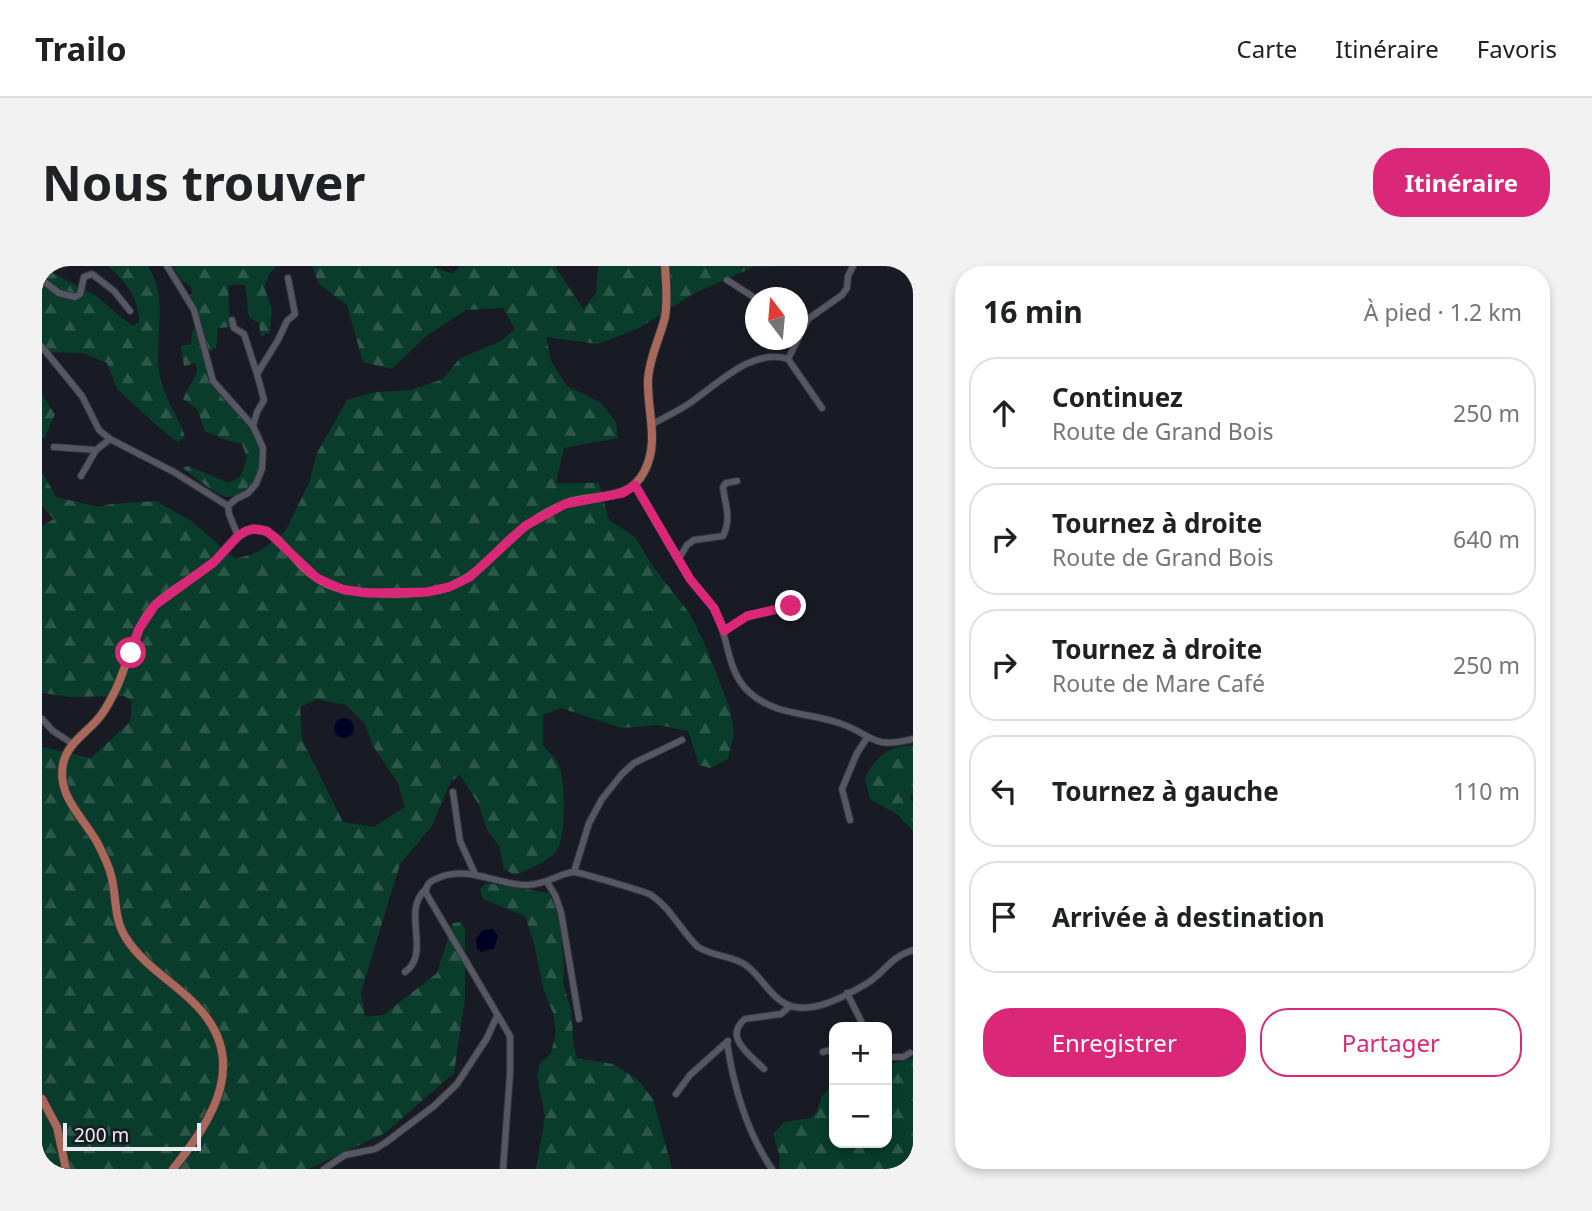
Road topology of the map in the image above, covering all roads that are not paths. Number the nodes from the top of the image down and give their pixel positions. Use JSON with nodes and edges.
{"nodes":[{"id":1,"x":167,"y":266,"type":"edge"},
{"id":2,"x":665,"y":266,"type":"edge"},
{"id":3,"x":853,"y":266,"type":"edge"},
{"id":4,"x":288,"y":278,"type":"dead end"},
{"id":5,"x":42,"y":279,"type":"edge"},
{"id":6,"x":727,"y":280,"type":"dead end"},
{"id":7,"x":745,"y":292,"type":"edge"},
{"id":8,"x":130,"y":311,"type":"dead end"},
{"id":9,"x":808,"y":318,"type":"edge"},
{"id":10,"x":232,"y":320,"type":"dead end"},
{"id":11,"x":42,"y":347,"type":"edge"},
{"id":12,"x":791,"y":350,"type":"edge"},
{"id":13,"x":788,"y":359,"type":"junction"},
{"id":14,"x":257,"y":373,"type":"junction"},
{"id":15,"x":822,"y":408,"type":"dead end"},
{"id":16,"x":652,"y":424,"type":"junction"},
{"id":17,"x":253,"y":426,"type":"junction"},
{"id":18,"x":110,"y":439,"type":"junction"},
{"id":19,"x":54,"y":447,"type":"dead end"},
{"id":20,"x":96,"y":450,"type":"junction"},
{"id":21,"x":81,"y":476,"type":"dead end"},
{"id":22,"x":737,"y":481,"type":"dead end"},
{"id":23,"x":635,"y":485,"type":"junction"},
{"id":24,"x":228,"y":506,"type":"junction"},
{"id":25,"x":238,"y":536,"type":"junction"},
{"id":26,"x":678,"y":560,"type":"junction"},
{"id":27,"x":792,"y":613,"type":"dead end"},
{"id":28,"x":724,"y":631,"type":"junction"},
{"id":29,"x":42,"y":719,"type":"edge"},
{"id":30,"x":867,"y":738,"type":"junction"},
{"id":31,"x":682,"y":740,"type":"dead end"},
{"id":32,"x":913,"y":740,"type":"edge"},
{"id":33,"x":73,"y":744,"type":"junction"},
{"id":34,"x":453,"y":792,"type":"dead end"},
{"id":35,"x":850,"y":820,"type":"dead end"},
{"id":36,"x":574,"y":872,"type":"junction"},
{"id":37,"x":475,"y":874,"type":"junction"},
{"id":38,"x":547,"y":883,"type":"junction"},
{"id":39,"x":425,"y":890,"type":"junction"},
{"id":40,"x":913,"y":950,"type":"edge"},
{"id":41,"x":405,"y":972,"type":"dead end"},
{"id":42,"x":848,"y":993,"type":"junction"},
{"id":43,"x":790,"y":1006,"type":"junction"},
{"id":44,"x":496,"y":1016,"type":"junction"},
{"id":45,"x":579,"y":1020,"type":"dead end"},
{"id":46,"x":862,"y":1022,"type":"edge"},
{"id":47,"x":736,"y":1036,"type":"junction"},
{"id":48,"x":727,"y":1042,"type":"junction"},
{"id":49,"x":829,"y":1050,"type":"edge"},
{"id":50,"x":823,"y":1052,"type":"dead end"},
{"id":51,"x":910,"y":1053,"type":"dead end"},
{"id":52,"x":892,"y":1058,"type":"edge"},
{"id":53,"x":764,"y":1069,"type":"dead end"},
{"id":54,"x":676,"y":1094,"type":"dead end"},
{"id":55,"x":42,"y":1099,"type":"edge"},
{"id":56,"x":66,"y":1169,"type":"edge"},
{"id":57,"x":173,"y":1169,"type":"edge"},
{"id":58,"x":324,"y":1169,"type":"edge"},
{"id":59,"x":503,"y":1169,"type":"edge"},
{"id":60,"x":772,"y":1169,"type":"edge"}],
"edges":[{"from":1,"to":17,"type":"street"},
{"from":2,"to":16,"type":"main road"},
{"from":3,"to":9,"type":"street"},
{"from":4,"to":14,"type":"street"},
{"from":5,"to":8,"type":"street"},
{"from":6,"to":7,"type":"street"},
{"from":10,"to":14,"type":"street"},
{"from":11,"to":18,"type":"street"},
{"from":12,"to":13,"type":"street"},
{"from":13,"to":15,"type":"street"},
{"from":13,"to":16,"type":"street"},
{"from":14,"to":17,"type":"street"},
{"from":16,"to":23,"type":"main road"},
{"from":17,"to":24,"type":"street"},
{"from":18,"to":20,"type":"street"},
{"from":18,"to":24,"type":"street"},
{"from":19,"to":20,"type":"street"},
{"from":20,"to":21,"type":"street"},
{"from":22,"to":26,"type":"street"},
{"from":23,"to":25,"type":"main road"},
{"from":23,"to":26,"type":"street"},
{"from":24,"to":25,"type":"street"},
{"from":25,"to":33,"type":"main road"},
{"from":26,"to":28,"type":"street"},
{"from":27,"to":28,"type":"street"},
{"from":28,"to":30,"type":"street"},
{"from":29,"to":33,"type":"street"},
{"from":30,"to":32,"type":"street"},
{"from":30,"to":35,"type":"street"},
{"from":31,"to":36,"type":"street"},
{"from":33,"to":57,"type":"main road"},
{"from":34,"to":37,"type":"street"},
{"from":36,"to":38,"type":"street"},
{"from":36,"to":43,"type":"street"},
{"from":37,"to":38,"type":"street"},
{"from":37,"to":39,"type":"street"},
{"from":38,"to":45,"type":"street"},
{"from":39,"to":41,"type":"street"},
{"from":39,"to":44,"type":"street"},
{"from":40,"to":42,"type":"street"},
{"from":42,"to":43,"type":"street"},
{"from":42,"to":46,"type":"street"},
{"from":43,"to":47,"type":"street"},
{"from":44,"to":58,"type":"street"},
{"from":44,"to":59,"type":"street"},
{"from":47,"to":48,"type":"street"},
{"from":47,"to":53,"type":"street"},
{"from":48,"to":54,"type":"street"},
{"from":48,"to":60,"type":"street"},
{"from":49,"to":50,"type":"street"},
{"from":51,"to":52,"type":"street"},
{"from":55,"to":56,"type":"main road"}]}
